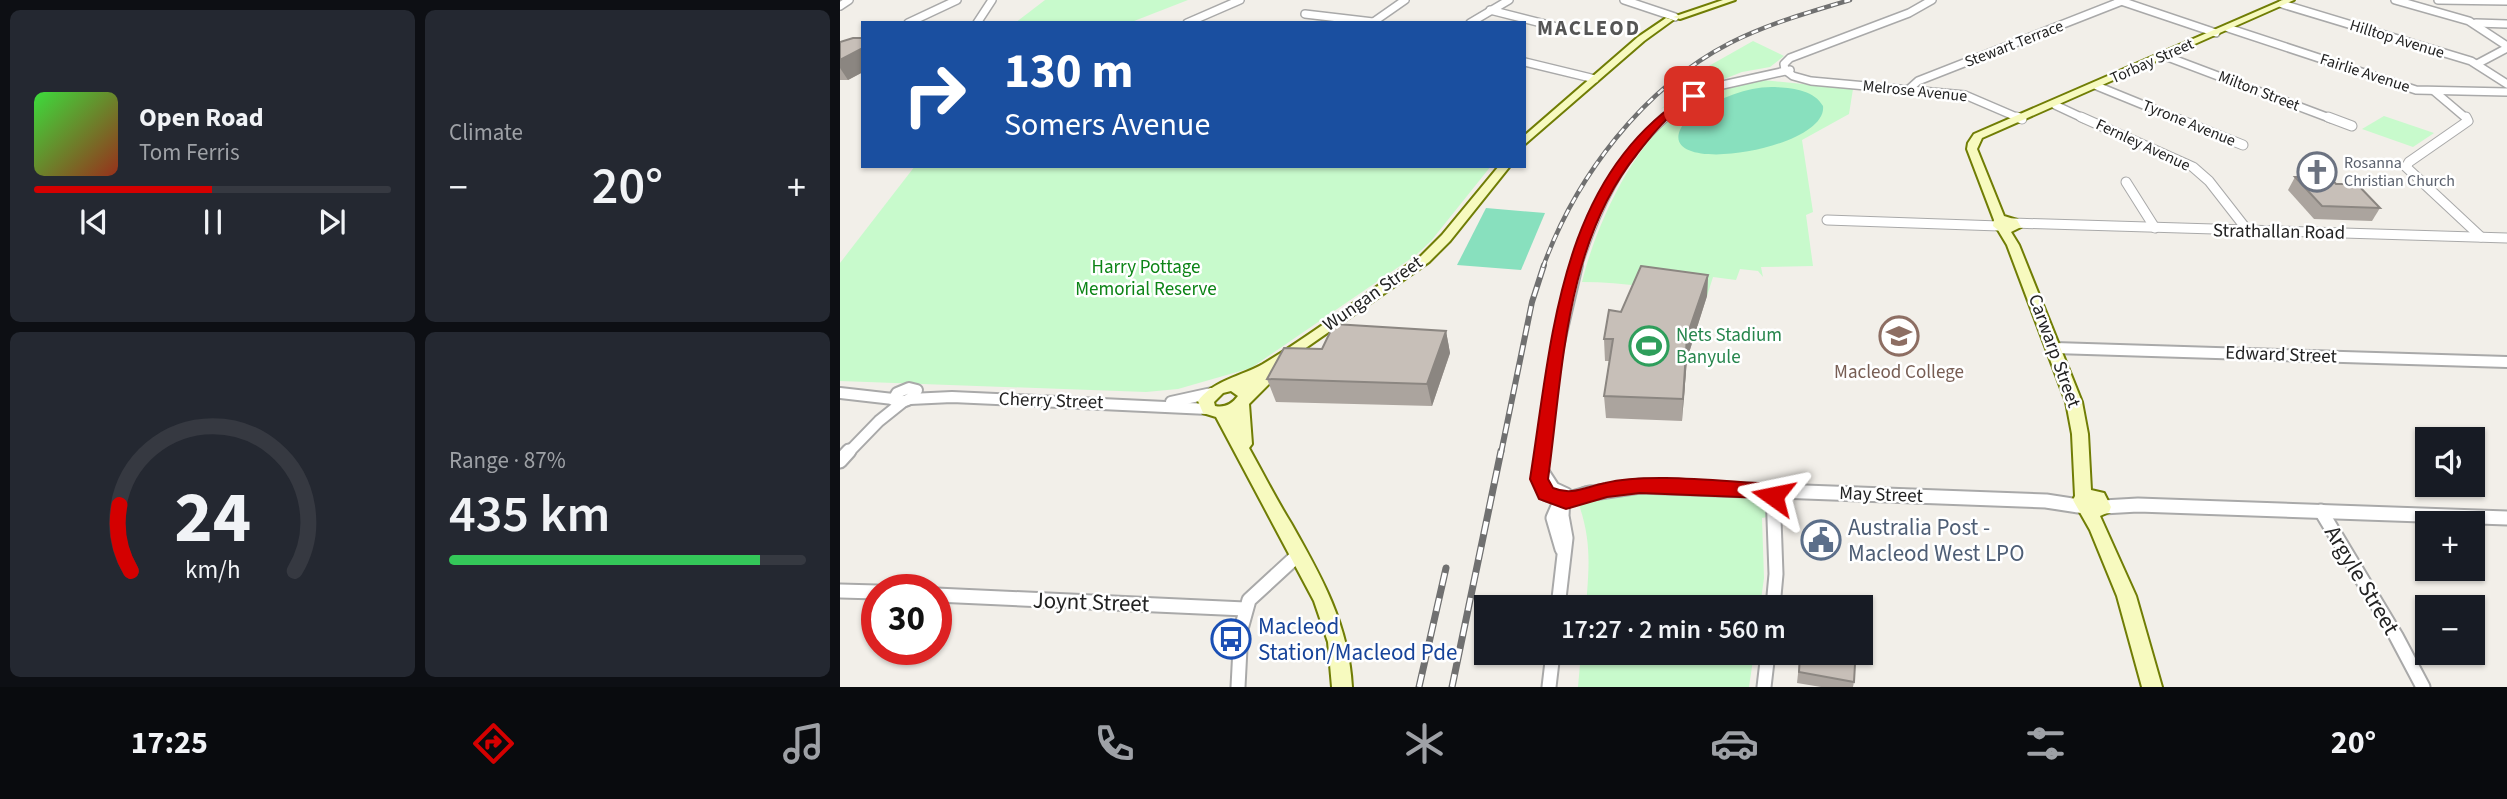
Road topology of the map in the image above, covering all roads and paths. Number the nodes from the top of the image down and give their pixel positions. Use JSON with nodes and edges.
{"nodes":[{"id":1,"x":849,"y":0,"type":"edge"},
{"id":2,"x":956,"y":0,"type":"edge"},
{"id":3,"x":992,"y":0,"type":"edge"},
{"id":4,"x":1240,"y":0,"type":"edge"},
{"id":5,"x":1405,"y":0,"type":"edge"},
{"id":6,"x":1509,"y":0,"type":"edge"},
{"id":7,"x":1624,"y":0,"type":"edge"},
{"id":8,"x":1932,"y":0,"type":"edge"},
{"id":9,"x":2399,"y":0,"type":"edge"},
{"id":10,"x":2438,"y":0,"type":"edge"},
{"id":11,"x":1727,"y":1,"type":"edge"},
{"id":12,"x":2120,"y":1,"type":"edge"},
{"id":13,"x":2507,"y":1,"type":"edge"},
{"id":14,"x":2286,"y":2,"type":"edge"},
{"id":15,"x":840,"y":6,"type":"edge"},
{"id":16,"x":1490,"y":10,"type":"junction"},
{"id":17,"x":1305,"y":14,"type":"dead end"},
{"id":18,"x":983,"y":16,"type":"junction"},
{"id":19,"x":1675,"y":19,"type":"junction"},
{"id":20,"x":912,"y":21,"type":"edge"},
{"id":21,"x":974,"y":21,"type":"edge"},
{"id":22,"x":979,"y":21,"type":"edge"},
{"id":23,"x":1192,"y":21,"type":"edge"},
{"id":24,"x":1364,"y":21,"type":"edge"},
{"id":25,"x":1374,"y":21,"type":"edge"},
{"id":26,"x":1473,"y":21,"type":"edge"},
{"id":27,"x":2473,"y":23,"type":"junction"},
{"id":28,"x":2507,"y":24,"type":"edge"},
{"id":29,"x":1557,"y":27,"type":"dead end"},
{"id":30,"x":2228,"y":28,"type":"junction"},
{"id":31,"x":2216,"y":33,"type":"junction"},
{"id":32,"x":2507,"y":47,"type":"edge"},
{"id":33,"x":2165,"y":55,"type":"junction"},
{"id":34,"x":1526,"y":62,"type":"edge"},
{"id":35,"x":2477,"y":64,"type":"junction"},
{"id":36,"x":1789,"y":71,"type":"junction"},
{"id":37,"x":1595,"y":79,"type":"junction"},
{"id":38,"x":2507,"y":84,"type":"edge"},
{"id":39,"x":2097,"y":86,"type":"junction"},
{"id":40,"x":1908,"y":90,"type":"junction"},
{"id":41,"x":2434,"y":91,"type":"junction"},
{"id":42,"x":2507,"y":92,"type":"edge"},
{"id":43,"x":2055,"y":104,"type":"junction"},
{"id":44,"x":2018,"y":121,"type":"junction"},
{"id":45,"x":2352,"y":126,"type":"dead end"},
{"id":46,"x":1526,"y":140,"type":"edge"},
{"id":47,"x":1978,"y":140,"type":"joint"},
{"id":48,"x":2243,"y":145,"type":"dead end"},
{"id":49,"x":1503,"y":168,"type":"edge"},
{"id":50,"x":1495,"y":178,"type":"junction"},
{"id":51,"x":2126,"y":183,"type":"dead end"},
{"id":52,"x":1827,"y":220,"type":"dead end"},
{"id":53,"x":2006,"y":225,"type":"junction"},
{"id":54,"x":2155,"y":228,"type":"junction"},
{"id":55,"x":2248,"y":231,"type":"junction"},
{"id":56,"x":2481,"y":237,"type":"junction"},
{"id":57,"x":2507,"y":238,"type":"edge"},
{"id":58,"x":2055,"y":348,"type":"junction"},
{"id":59,"x":2507,"y":362,"type":"edge"},
{"id":60,"x":1231,"y":386,"type":"junction"},
{"id":61,"x":840,"y":393,"type":"edge"},
{"id":62,"x":1212,"y":393,"type":"junction"},
{"id":63,"x":903,"y":396,"type":"junction"},
{"id":64,"x":1244,"y":400,"type":"junction"},
{"id":65,"x":1151,"y":404,"type":"junction"},
{"id":66,"x":1215,"y":410,"type":"junction"},
{"id":67,"x":1246,"y":458,"type":"junction"},
{"id":68,"x":840,"y":461,"type":"edge"},
{"id":69,"x":1773,"y":491,"type":"junction"},
{"id":70,"x":1562,"y":499,"type":"junction"},
{"id":71,"x":2092,"y":503,"type":"junction"},
{"id":72,"x":2321,"y":511,"type":"junction"},
{"id":73,"x":2507,"y":518,"type":"edge"},
{"id":74,"x":1299,"y":554,"type":"junction"},
{"id":75,"x":840,"y":591,"type":"edge"},
{"id":76,"x":861,"y":592,"type":"edge"},
{"id":77,"x":1559,"y":595,"type":"edge"},
{"id":78,"x":1774,"y":595,"type":"edge"},
{"id":79,"x":952,"y":596,"type":"edge"},
{"id":80,"x":1245,"y":608,"type":"junction"},
{"id":81,"x":1552,"y":665,"type":"edge"},
{"id":82,"x":1767,"y":665,"type":"edge"},
{"id":83,"x":1238,"y":687,"type":"edge"},
{"id":84,"x":1342,"y":687,"type":"edge"},
{"id":85,"x":1549,"y":687,"type":"edge"},
{"id":86,"x":1764,"y":687,"type":"edge"},
{"id":87,"x":2152,"y":687,"type":"edge"},
{"id":88,"x":2423,"y":687,"type":"edge"}],
"edges":[{"from":1,"to":15,"type":"street"},
{"from":2,"to":20,"type":"street"},
{"from":3,"to":18,"type":"street"},
{"from":4,"to":23,"type":"street"},
{"from":5,"to":25,"type":"street"},
{"from":6,"to":16,"type":"street"},
{"from":7,"to":19,"type":"street"},
{"from":8,"to":36,"type":"street"},
{"from":9,"to":27,"type":"street"},
{"from":10,"to":13,"type":"street"},
{"from":11,"to":19,"type":"street"},
{"from":12,"to":31,"type":"street"},
{"from":12,"to":40,"type":"street","name":"Stewart Terrace"},
{"from":14,"to":30,"type":"street","name":"Torbay Street"},
{"from":14,"to":35,"type":"street","name":"Hilltop Avenue"},
{"from":16,"to":26,"type":"street"},
{"from":16,"to":29,"type":"street"},
{"from":17,"to":24,"type":"street"},
{"from":18,"to":21,"type":"street"},
{"from":18,"to":22,"type":"street"},
{"from":19,"to":37,"type":"street"},
{"from":27,"to":28,"type":"street"},
{"from":27,"to":32,"type":"street"},
{"from":30,"to":31,"type":"street","name":"Torbay Street"},
{"from":30,"to":41,"type":"street","name":"Fairlie Avenue"},
{"from":31,"to":33,"type":"street","name":"Torbay Street"},
{"from":32,"to":35,"type":"street"},
{"from":33,"to":39,"type":"street","name":"Torbay Street"},
{"from":33,"to":45,"type":"street","name":"Milton Street"},
{"from":34,"to":37,"type":"street"},
{"from":35,"to":38,"type":"street","name":"Hilltop Avenue"},
{"from":36,"to":40,"type":"street","name":"Melrose Avenue"},
{"from":36,"to":70,"type":"street"},
{"from":37,"to":46,"type":"street"},
{"from":39,"to":43,"type":"street","name":"Torbay Street"},
{"from":39,"to":48,"type":"street","name":"Tyrone Avenue"},
{"from":40,"to":44,"type":"street","name":"Melrose Avenue"},
{"from":41,"to":42,"type":"street","name":"Fairlie Avenue"},
{"from":41,"to":56,"type":"street"},
{"from":43,"to":44,"type":"street","name":"Torbay Street"},
{"from":43,"to":55,"type":"street","name":"Fernley Avenue"},
{"from":44,"to":47,"type":"street","name":"Torbay Street"},
{"from":47,"to":53,"type":"street","name":"Carwarp Street"},
{"from":49,"to":50,"type":"street","name":"Wungan Street"},
{"from":50,"to":60,"type":"street","name":"Wungan Street"},
{"from":50,"to":64,"type":"street","name":"Wungan Street"},
{"from":51,"to":54,"type":"street"},
{"from":52,"to":53,"type":"street","name":"Strathallan Road"},
{"from":53,"to":54,"type":"street","name":"Strathallan Road"},
{"from":53,"to":58,"type":"street","name":"Carwarp Street"},
{"from":54,"to":55,"type":"street","name":"Strathallan Road"},
{"from":55,"to":56,"type":"street","name":"Strathallan Road"},
{"from":56,"to":57,"type":"street","name":"Strathallan Road"},
{"from":58,"to":59,"type":"street","name":"Edward Street"},
{"from":58,"to":71,"type":"street","name":"Carwarp Street"},
{"from":60,"to":62,"type":"street","name":"Wungan Street"},
{"from":60,"to":64,"type":"street"},
{"from":61,"to":63,"type":"street","name":"Cherry Street"},
{"from":62,"to":65,"type":"street","name":"Cherry Street"},
{"from":62,"to":66,"type":"street"},
{"from":63,"to":65,"type":"street","name":"Cherry Street"},
{"from":63,"to":68,"type":"street"},
{"from":64,"to":66,"type":"street","name":"Wungan Street"},
{"from":64,"to":67,"type":"street"},
{"from":65,"to":66,"type":"street","name":"Cherry Street"},
{"from":66,"to":67,"type":"street"},
{"from":67,"to":74,"type":"street"},
{"from":69,"to":70,"type":"street","name":"May Street"},
{"from":69,"to":71,"type":"street","name":"May Street"},
{"from":69,"to":78,"type":"street"},
{"from":70,"to":77,"type":"street"},
{"from":71,"to":72,"type":"street","name":"May Street"},
{"from":71,"to":87,"type":"street","name":"Carwarp Street"},
{"from":72,"to":73,"type":"street","name":"May Street"},
{"from":72,"to":88,"type":"street","name":"Argyle Street"},
{"from":74,"to":80,"type":"street"},
{"from":74,"to":84,"type":"street"},
{"from":75,"to":76,"type":"street"},
{"from":79,"to":80,"type":"street","name":"Joynt Street"},
{"from":80,"to":83,"type":"street"},
{"from":81,"to":85,"type":"street"},
{"from":82,"to":86,"type":"street"}]}
